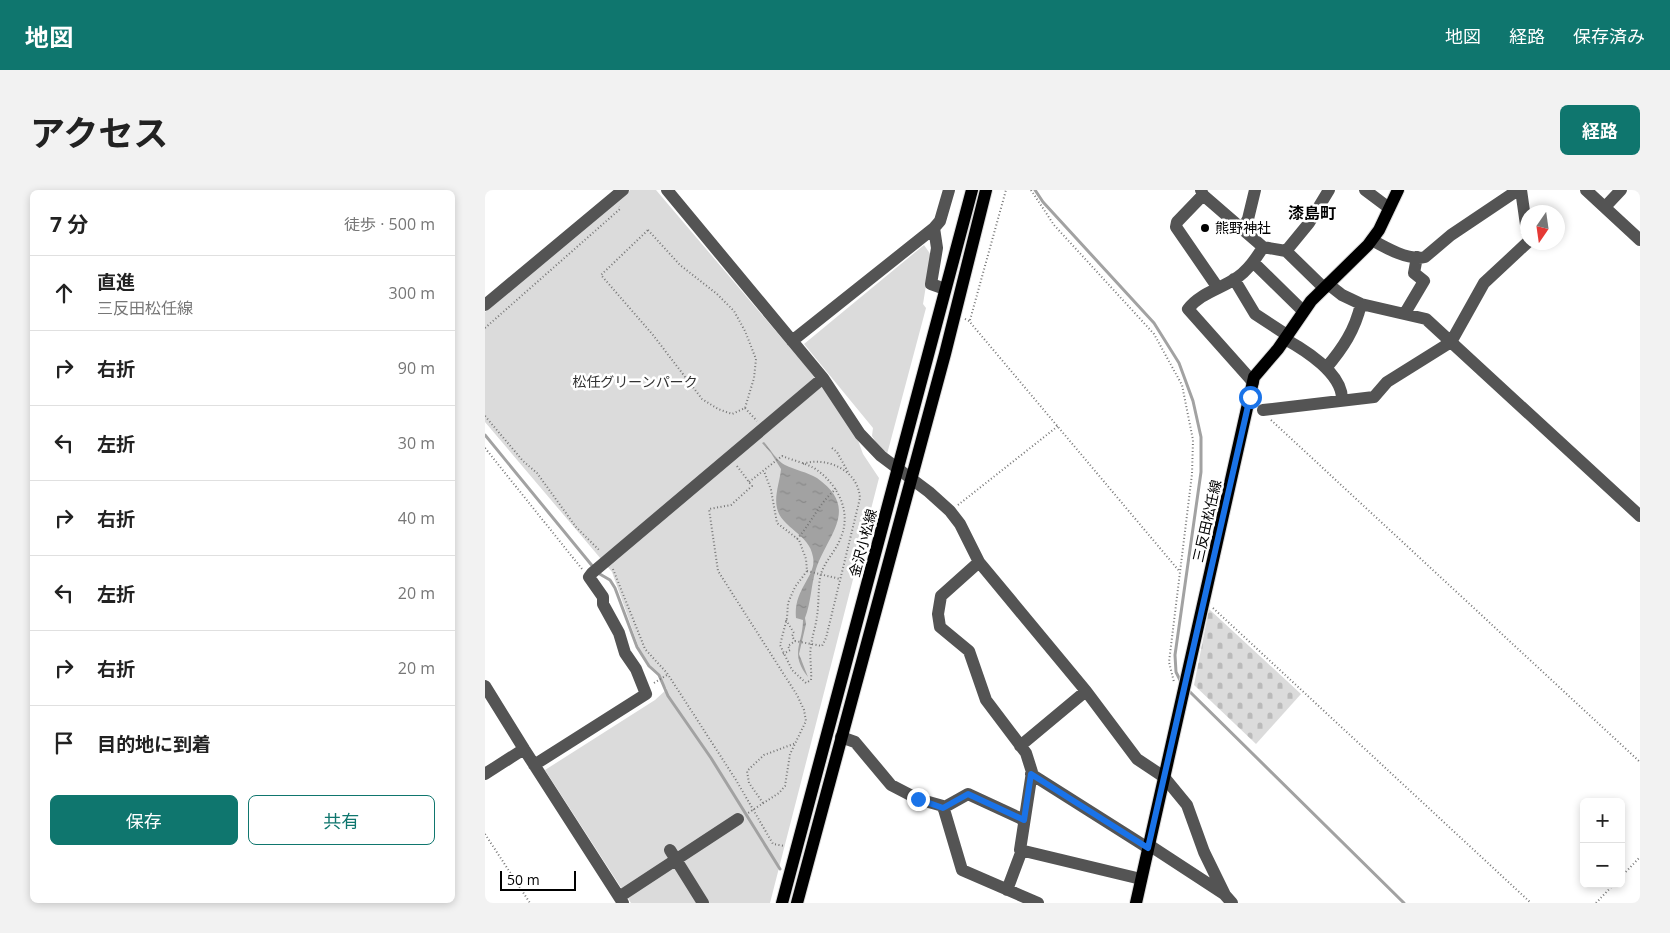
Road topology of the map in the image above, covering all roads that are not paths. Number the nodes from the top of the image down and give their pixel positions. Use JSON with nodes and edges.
{"nodes":[{"id":1,"x":623,"y":190,"type":"edge"},
{"id":2,"x":667,"y":190,"type":"edge"},
{"id":3,"x":949,"y":190,"type":"edge"},
{"id":4,"x":971,"y":190,"type":"edge"},
{"id":5,"x":986,"y":190,"type":"edge"},
{"id":6,"x":1255,"y":190,"type":"edge"},
{"id":7,"x":1329,"y":190,"type":"edge"},
{"id":8,"x":1365,"y":190,"type":"edge"},
{"id":9,"x":1398,"y":190,"type":"edge"},
{"id":10,"x":1519,"y":190,"type":"edge"},
{"id":11,"x":1586,"y":190,"type":"edge"},
{"id":12,"x":1621,"y":190,"type":"edge"},
{"id":13,"x":1202,"y":192,"type":"edge"},
{"id":14,"x":1522,"y":205,"type":"edge"},
{"id":15,"x":1605,"y":207,"type":"junction"},
{"id":16,"x":1389,"y":208,"type":"junction"},
{"id":17,"x":934,"y":228,"type":"junction"},
{"id":18,"x":1243,"y":228,"type":"junction"},
{"id":19,"x":1372,"y":240,"type":"junction"},
{"id":20,"x":1640,"y":240,"type":"edge"},
{"id":21,"x":1263,"y":247,"type":"junction"},
{"id":22,"x":1520,"y":249,"type":"edge"},
{"id":23,"x":1286,"y":251,"type":"junction"},
{"id":24,"x":1417,"y":257,"type":"junction"},
{"id":25,"x":1254,"y":263,"type":"junction"},
{"id":26,"x":1234,"y":279,"type":"junction"},
{"id":27,"x":1326,"y":286,"type":"junction"},
{"id":28,"x":1218,"y":288,"type":"junction"},
{"id":29,"x":945,"y":289,"type":"junction"},
{"id":30,"x":485,"y":304,"type":"edge"},
{"id":31,"x":1361,"y":304,"type":"junction"},
{"id":32,"x":1303,"y":311,"type":"junction"},
{"id":33,"x":1405,"y":313,"type":"junction"},
{"id":34,"x":1286,"y":337,"type":"junction"},
{"id":35,"x":792,"y":340,"type":"junction"},
{"id":36,"x":1451,"y":342,"type":"junction"},
{"id":37,"x":1325,"y":368,"type":"junction"},
{"id":38,"x":823,"y":378,"type":"junction"},
{"id":39,"x":1253,"y":382,"type":"junction"},
{"id":40,"x":1342,"y":400,"type":"junction"},
{"id":41,"x":1263,"y":410,"type":"road end"},
{"id":42,"x":899,"y":468,"type":"junction"},
{"id":43,"x":910,"y":479,"type":"junction"},
{"id":44,"x":1640,"y":516,"type":"edge"},
{"id":45,"x":979,"y":562,"type":"junction"},
{"id":46,"x":485,"y":686,"type":"edge"},
{"id":47,"x":1086,"y":691,"type":"junction"},
{"id":48,"x":841,"y":737,"type":"junction"},
{"id":49,"x":1020,"y":746,"type":"junction"},
{"id":50,"x":524,"y":749,"type":"junction"},
{"id":51,"x":534,"y":766,"type":"junction"},
{"id":52,"x":485,"y":774,"type":"edge"},
{"id":53,"x":1031,"y":774,"type":"junction"},
{"id":54,"x":1164,"y":777,"type":"junction"},
{"id":55,"x":943,"y":808,"type":"junction"},
{"id":56,"x":738,"y":819,"type":"dead end"},
{"id":57,"x":1024,"y":820,"type":"junction"},
{"id":58,"x":1148,"y":846,"type":"junction"},
{"id":59,"x":1022,"y":850,"type":"junction"},
{"id":60,"x":673,"y":855,"type":"junction"},
{"id":61,"x":1141,"y":879,"type":"junction"},
{"id":62,"x":1007,"y":890,"type":"junction"},
{"id":63,"x":1228,"y":899,"type":"edge"},
{"id":64,"x":621,"y":900,"type":"edge"},
{"id":65,"x":703,"y":903,"type":"edge"},
{"id":66,"x":782,"y":903,"type":"edge"},
{"id":67,"x":797,"y":903,"type":"edge"},
{"id":68,"x":1038,"y":903,"type":"edge"},
{"id":69,"x":1136,"y":903,"type":"edge"}],
"edges":[{"from":1,"to":30,"type":"street"},
{"from":2,"to":35,"type":"street"},
{"from":3,"to":17,"type":"street"},
{"from":4,"to":29,"type":"main road","name":"金沢小松線"},
{"from":5,"to":43,"type":"main road"},
{"from":6,"to":18,"type":"street"},
{"from":7,"to":23,"type":"street"},
{"from":8,"to":16,"type":"street"},
{"from":9,"to":16,"type":"main road","name":"三反田松任線"},
{"from":10,"to":14,"type":"street"},
{"from":10,"to":24,"type":"street"},
{"from":11,"to":15,"type":"street"},
{"from":12,"to":15,"type":"street"},
{"from":13,"to":18,"type":"street"},
{"from":13,"to":28,"type":"street"},
{"from":15,"to":20,"type":"street"},
{"from":16,"to":19,"type":"main road","name":"三反田松任線"},
{"from":17,"to":29,"type":"street"},
{"from":17,"to":35,"type":"street"},
{"from":18,"to":21,"type":"street"},
{"from":19,"to":24,"type":"street"},
{"from":19,"to":27,"type":"main road","name":"三反田松任線"},
{"from":21,"to":23,"type":"street"},
{"from":21,"to":25,"type":"street"},
{"from":22,"to":36,"type":"street"},
{"from":23,"to":27,"type":"street"},
{"from":24,"to":33,"type":"street"},
{"from":25,"to":26,"type":"street"},
{"from":25,"to":32,"type":"street"},
{"from":26,"to":28,"type":"street"},
{"from":26,"to":34,"type":"street"},
{"from":27,"to":31,"type":"street"},
{"from":27,"to":32,"type":"main road","name":"三反田松任線"},
{"from":28,"to":39,"type":"street"},
{"from":29,"to":42,"type":"main road","name":"金沢小松線"},
{"from":31,"to":33,"type":"street"},
{"from":31,"to":37,"type":"street"},
{"from":32,"to":34,"type":"main road","name":"三反田松任線"},
{"from":33,"to":36,"type":"street"},
{"from":34,"to":37,"type":"street"},
{"from":34,"to":39,"type":"main road","name":"三反田松任線"},
{"from":35,"to":38,"type":"street"},
{"from":36,"to":40,"type":"street"},
{"from":36,"to":44,"type":"street"},
{"from":37,"to":40,"type":"street"},
{"from":38,"to":42,"type":"street"},
{"from":38,"to":51,"type":"street"},
{"from":39,"to":54,"type":"main road","name":"三反田松任線"},
{"from":40,"to":41,"type":"street"},
{"from":42,"to":43,"type":"street"},
{"from":42,"to":66,"type":"main road","name":"金沢小松線"},
{"from":43,"to":45,"type":"street"},
{"from":43,"to":48,"type":"main road"},
{"from":45,"to":47,"type":"street"},
{"from":45,"to":49,"type":"street"},
{"from":46,"to":50,"type":"street"},
{"from":47,"to":49,"type":"street"},
{"from":47,"to":54,"type":"street"},
{"from":48,"to":55,"type":"street"},
{"from":48,"to":67,"type":"main road"},
{"from":49,"to":53,"type":"street"},
{"from":50,"to":51,"type":"street"},
{"from":50,"to":52,"type":"street"},
{"from":51,"to":64,"type":"street"},
{"from":53,"to":57,"type":"street"},
{"from":53,"to":58,"type":"street"},
{"from":54,"to":58,"type":"main road","name":"三反田松任線"},
{"from":54,"to":63,"type":"street"},
{"from":55,"to":57,"type":"street"},
{"from":55,"to":62,"type":"street"},
{"from":56,"to":60,"type":"street"},
{"from":57,"to":59,"type":"street"},
{"from":58,"to":61,"type":"main road","name":"三反田松任線"},
{"from":58,"to":63,"type":"street"},
{"from":59,"to":61,"type":"street"},
{"from":59,"to":62,"type":"street"},
{"from":60,"to":64,"type":"street"},
{"from":60,"to":65,"type":"street"},
{"from":61,"to":69,"type":"main road","name":"三反田松任線"},
{"from":62,"to":68,"type":"street"}]}
